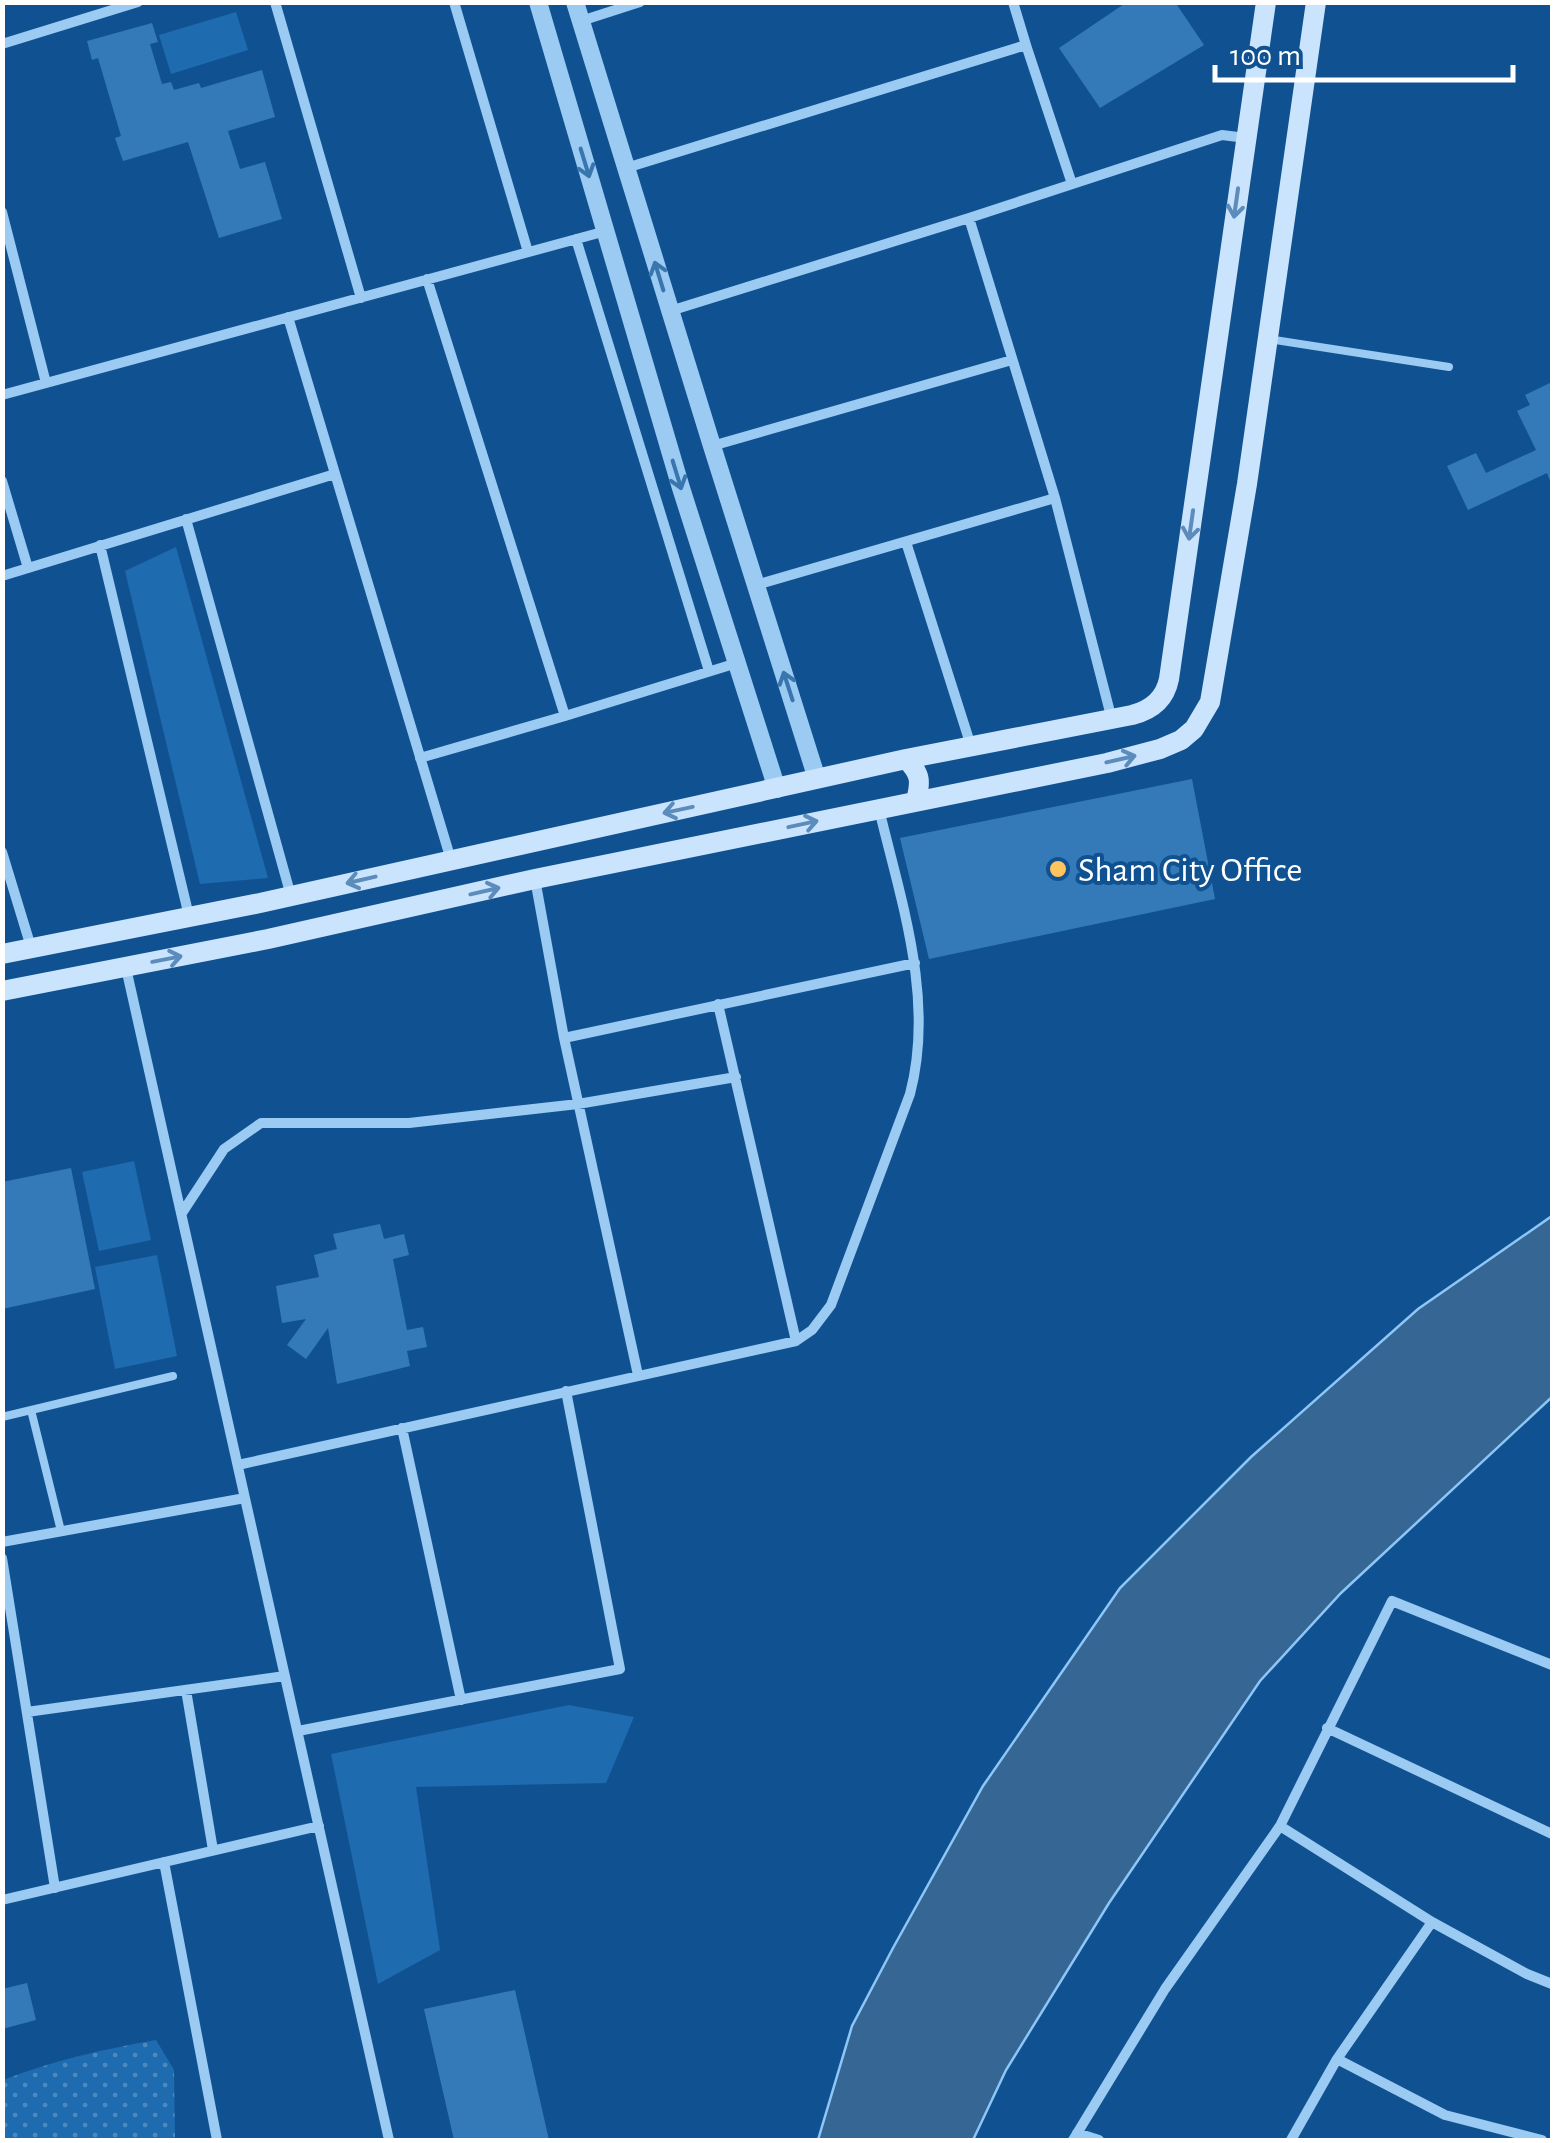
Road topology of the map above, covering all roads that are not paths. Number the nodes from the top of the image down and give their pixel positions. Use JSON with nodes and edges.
{"nodes":[{"id":1,"x":138,"y":2,"type":"edge"},
{"id":2,"x":275,"y":2,"type":"edge"},
{"id":3,"x":454,"y":2,"type":"edge"},
{"id":4,"x":538,"y":2,"type":"edge"},
{"id":5,"x":640,"y":2,"type":"edge"},
{"id":6,"x":1013,"y":2,"type":"edge"},
{"id":7,"x":1266,"y":2,"type":"edge"},
{"id":8,"x":1316,"y":2,"type":"edge"},
{"id":9,"x":578,"y":12,"type":"edge"},
{"id":10,"x":2,"y":44,"type":"edge"},
{"id":11,"x":1026,"y":45,"type":"junction"},
{"id":12,"x":606,"y":104,"type":"junction"},
{"id":13,"x":571,"y":115,"type":"junction"},
{"id":14,"x":1246,"y":138,"type":"junction"},
{"id":15,"x":626,"y":168,"type":"junction"},
{"id":16,"x":1072,"y":184,"type":"junction"},
{"id":17,"x":2,"y":212,"type":"edge"},
{"id":18,"x":969,"y":218,"type":"junction"},
{"id":19,"x":606,"y":231,"type":"junction"},
{"id":20,"x":576,"y":239,"type":"junction"},
{"id":21,"x":528,"y":252,"type":"junction"},
{"id":22,"x":427,"y":279,"type":"junction"},
{"id":23,"x":360,"y":298,"type":"junction"},
{"id":24,"x":670,"y":311,"type":"junction"},
{"id":25,"x":288,"y":317,"type":"junction"},
{"id":26,"x":1268,"y":339,"type":"junction"},
{"id":27,"x":1012,"y":360,"type":"junction"},
{"id":28,"x":1449,"y":367,"type":"dead end"},
{"id":29,"x":46,"y":383,"type":"junction"},
{"id":30,"x":2,"y":395,"type":"edge"},
{"id":31,"x":712,"y":446,"type":"junction"},
{"id":32,"x":334,"y":474,"type":"junction"},
{"id":33,"x":2,"y":481,"type":"edge"},
{"id":34,"x":1054,"y":498,"type":"junction"},
{"id":35,"x":186,"y":519,"type":"junction"},
{"id":36,"x":906,"y":542,"type":"junction"},
{"id":37,"x":100,"y":545,"type":"junction"},
{"id":38,"x":28,"y":568,"type":"junction"},
{"id":39,"x":2,"y":576,"type":"edge"},
{"id":40,"x":756,"y":585,"type":"junction"},
{"id":41,"x":737,"y":662,"type":"junction"},
{"id":42,"x":709,"y":671,"type":"junction"},
{"id":43,"x":565,"y":716,"type":"junction"},
{"id":44,"x":1112,"y":720,"type":"junction"},
{"id":45,"x":971,"y":746,"type":"junction"},
{"id":46,"x":420,"y":758,"type":"junction"},
{"id":47,"x":906,"y":758,"type":"junction"},
{"id":48,"x":818,"y":779,"type":"junction"},
{"id":49,"x":777,"y":788,"type":"junction"},
{"id":50,"x":916,"y":801,"type":"junction"},
{"id":51,"x":879,"y":809,"type":"junction"},
{"id":52,"x":2,"y":852,"type":"edge"},
{"id":53,"x":451,"y":860,"type":"junction"},
{"id":54,"x":534,"y":879,"type":"junction"},
{"id":55,"x":292,"y":896,"type":"junction"},
{"id":56,"x":260,"y":903,"type":"junction"},
{"id":57,"x":190,"y":916,"type":"junction"},
{"id":58,"x":268,"y":939,"type":"junction"},
{"id":59,"x":31,"y":948,"type":"junction"},
{"id":60,"x":2,"y":954,"type":"edge"},
{"id":61,"x":915,"y":964,"type":"junction"},
{"id":62,"x":126,"y":966,"type":"junction"},
{"id":63,"x":2,"y":991,"type":"edge"},
{"id":64,"x":718,"y":1004,"type":"junction"},
{"id":65,"x":564,"y":1038,"type":"junction"},
{"id":66,"x":736,"y":1077,"type":"junction"},
{"id":67,"x":578,"y":1104,"type":"junction"},
{"id":68,"x":182,"y":1214,"type":"junction"},
{"id":69,"x":796,"y":1341,"type":"junction"},
{"id":70,"x":638,"y":1375,"type":"junction"},
{"id":71,"x":172,"y":1376,"type":"dead end"},
{"id":72,"x":566,"y":1391,"type":"junction"},
{"id":73,"x":30,"y":1410,"type":"junction"},
{"id":74,"x":2,"y":1417,"type":"edge"},
{"id":75,"x":402,"y":1428,"type":"junction"},
{"id":76,"x":238,"y":1465,"type":"junction"},
{"id":77,"x":245,"y":1498,"type":"junction"},
{"id":78,"x":61,"y":1531,"type":"junction"},
{"id":79,"x":2,"y":1542,"type":"edge"},
{"id":80,"x":2,"y":1558,"type":"edge"},
{"id":81,"x":1552,"y":1665,"type":"edge"},
{"id":82,"x":286,"y":1676,"type":"junction"},
{"id":83,"x":186,"y":1690,"type":"junction"},
{"id":84,"x":461,"y":1700,"type":"junction"},
{"id":85,"x":27,"y":1712,"type":"junction"},
{"id":86,"x":1327,"y":1728,"type":"junction"},
{"id":87,"x":298,"y":1732,"type":"junction"},
{"id":88,"x":319,"y":1826,"type":"junction"},
{"id":89,"x":1280,"y":1826,"type":"junction"},
{"id":90,"x":1552,"y":1834,"type":"edge"},
{"id":91,"x":212,"y":1850,"type":"junction"},
{"id":92,"x":164,"y":1862,"type":"junction"},
{"id":93,"x":55,"y":1888,"type":"junction"},
{"id":94,"x":2,"y":1900,"type":"edge"},
{"id":95,"x":1432,"y":1922,"type":"junction"},
{"id":96,"x":1552,"y":1984,"type":"edge"},
{"id":97,"x":1337,"y":2059,"type":"junction"},
{"id":98,"x":1075,"y":2137,"type":"edge"},
{"id":99,"x":217,"y":2140,"type":"edge"},
{"id":100,"x":389,"y":2140,"type":"edge"},
{"id":101,"x":1099,"y":2140,"type":"edge"},
{"id":102,"x":1291,"y":2140,"type":"edge"},
{"id":103,"x":1542,"y":2140,"type":"edge"}],
"edges":[{"from":1,"to":10,"type":"street"},
{"from":2,"to":23,"type":"street"},
{"from":3,"to":21,"type":"street"},
{"from":4,"to":13,"type":"street"},
{"from":5,"to":9,"type":"street"},
{"from":6,"to":11,"type":"street"},
{"from":7,"to":14,"type":"main road"},
{"from":8,"to":26,"type":"main road"},
{"from":9,"to":12,"type":"street"},
{"from":11,"to":15,"type":"street"},
{"from":11,"to":16,"type":"street"},
{"from":12,"to":13,"type":"street"},
{"from":12,"to":15,"type":"street"},
{"from":13,"to":19,"type":"street","one_way":true},
{"from":14,"to":16,"type":"street"},
{"from":14,"to":44,"type":"main road","one_way":true},
{"from":24,"to":15,"type":"street","one_way":true},
{"from":16,"to":18,"type":"street"},
{"from":17,"to":29,"type":"street"},
{"from":18,"to":24,"type":"street"},
{"from":18,"to":27,"type":"street"},
{"from":19,"to":20,"type":"street"},
{"from":19,"to":41,"type":"street","one_way":true},
{"from":20,"to":21,"type":"street"},
{"from":20,"to":42,"type":"street"},
{"from":21,"to":22,"type":"street"},
{"from":22,"to":23,"type":"street"},
{"from":22,"to":43,"type":"street"},
{"from":23,"to":25,"type":"street"},
{"from":24,"to":31,"type":"street"},
{"from":25,"to":29,"type":"street"},
{"from":25,"to":32,"type":"street"},
{"from":26,"to":28,"type":"lane"},
{"from":50,"to":26,"type":"main road","one_way":true},
{"from":27,"to":31,"type":"street"},
{"from":27,"to":34,"type":"street"},
{"from":29,"to":30,"type":"street"},
{"from":31,"to":40,"type":"street"},
{"from":32,"to":35,"type":"street"},
{"from":32,"to":46,"type":"street"},
{"from":33,"to":38,"type":"street"},
{"from":34,"to":36,"type":"street"},
{"from":34,"to":44,"type":"street"},
{"from":35,"to":37,"type":"street"},
{"from":35,"to":55,"type":"street"},
{"from":36,"to":40,"type":"street"},
{"from":36,"to":45,"type":"street"},
{"from":37,"to":38,"type":"street"},
{"from":37,"to":57,"type":"street"},
{"from":38,"to":39,"type":"street"},
{"from":48,"to":40,"type":"street","one_way":true},
{"from":41,"to":42,"type":"street"},
{"from":41,"to":49,"type":"street"},
{"from":42,"to":43,"type":"street"},
{"from":43,"to":46,"type":"street"},
{"from":44,"to":45,"type":"main road"},
{"from":45,"to":47,"type":"main road"},
{"from":46,"to":53,"type":"street"},
{"from":47,"to":48,"type":"main road"},
{"from":47,"to":50,"type":"main road"},
{"from":48,"to":49,"type":"main road"},
{"from":49,"to":53,"type":"main road","one_way":true},
{"from":50,"to":51,"type":"main road"},
{"from":54,"to":51,"type":"main road","one_way":true},
{"from":51,"to":61,"type":"street"},
{"from":52,"to":59,"type":"street"},
{"from":53,"to":55,"type":"main road","one_way":true},
{"from":58,"to":54,"type":"main road","one_way":true},
{"from":54,"to":65,"type":"street"},
{"from":55,"to":56,"type":"main road"},
{"from":56,"to":57,"type":"main road"},
{"from":56,"to":58,"type":"main road"},
{"from":57,"to":59,"type":"main road"},
{"from":62,"to":58,"type":"main road","one_way":true},
{"from":59,"to":60,"type":"main road"},
{"from":61,"to":64,"type":"street"},
{"from":61,"to":69,"type":"street"},
{"from":62,"to":63,"type":"main road"},
{"from":62,"to":68,"type":"street"},
{"from":64,"to":65,"type":"street"},
{"from":64,"to":66,"type":"street"},
{"from":65,"to":67,"type":"street"},
{"from":66,"to":67,"type":"street"},
{"from":66,"to":69,"type":"street"},
{"from":67,"to":68,"type":"street"},
{"from":67,"to":70,"type":"street"},
{"from":68,"to":76,"type":"street"},
{"from":69,"to":70,"type":"street"},
{"from":70,"to":72,"type":"street"},
{"from":71,"to":73,"type":"lane"},
{"from":72,"to":75,"type":"street"},
{"from":72,"to":84,"type":"street"},
{"from":73,"to":74,"type":"lane"},
{"from":73,"to":78,"type":"lane"},
{"from":75,"to":76,"type":"street"},
{"from":75,"to":84,"type":"street"},
{"from":76,"to":77,"type":"street"},
{"from":77,"to":78,"type":"street"},
{"from":77,"to":82,"type":"street"},
{"from":78,"to":79,"type":"street"},
{"from":80,"to":85,"type":"street"},
{"from":81,"to":86,"type":"street"},
{"from":82,"to":83,"type":"street"},
{"from":82,"to":87,"type":"street"},
{"from":83,"to":85,"type":"street"},
{"from":83,"to":91,"type":"street"},
{"from":84,"to":87,"type":"street"},
{"from":85,"to":93,"type":"street"},
{"from":86,"to":89,"type":"street"},
{"from":86,"to":90,"type":"street"},
{"from":87,"to":88,"type":"street"},
{"from":88,"to":91,"type":"street"},
{"from":88,"to":100,"type":"street"},
{"from":89,"to":95,"type":"street"},
{"from":89,"to":98,"type":"street"},
{"from":91,"to":92,"type":"street"},
{"from":92,"to":93,"type":"street"},
{"from":92,"to":99,"type":"street"},
{"from":93,"to":94,"type":"street"},
{"from":95,"to":96,"type":"street"},
{"from":95,"to":97,"type":"street"},
{"from":97,"to":102,"type":"street"},
{"from":97,"to":103,"type":"street"},
{"from":98,"to":101,"type":"street"}]}
